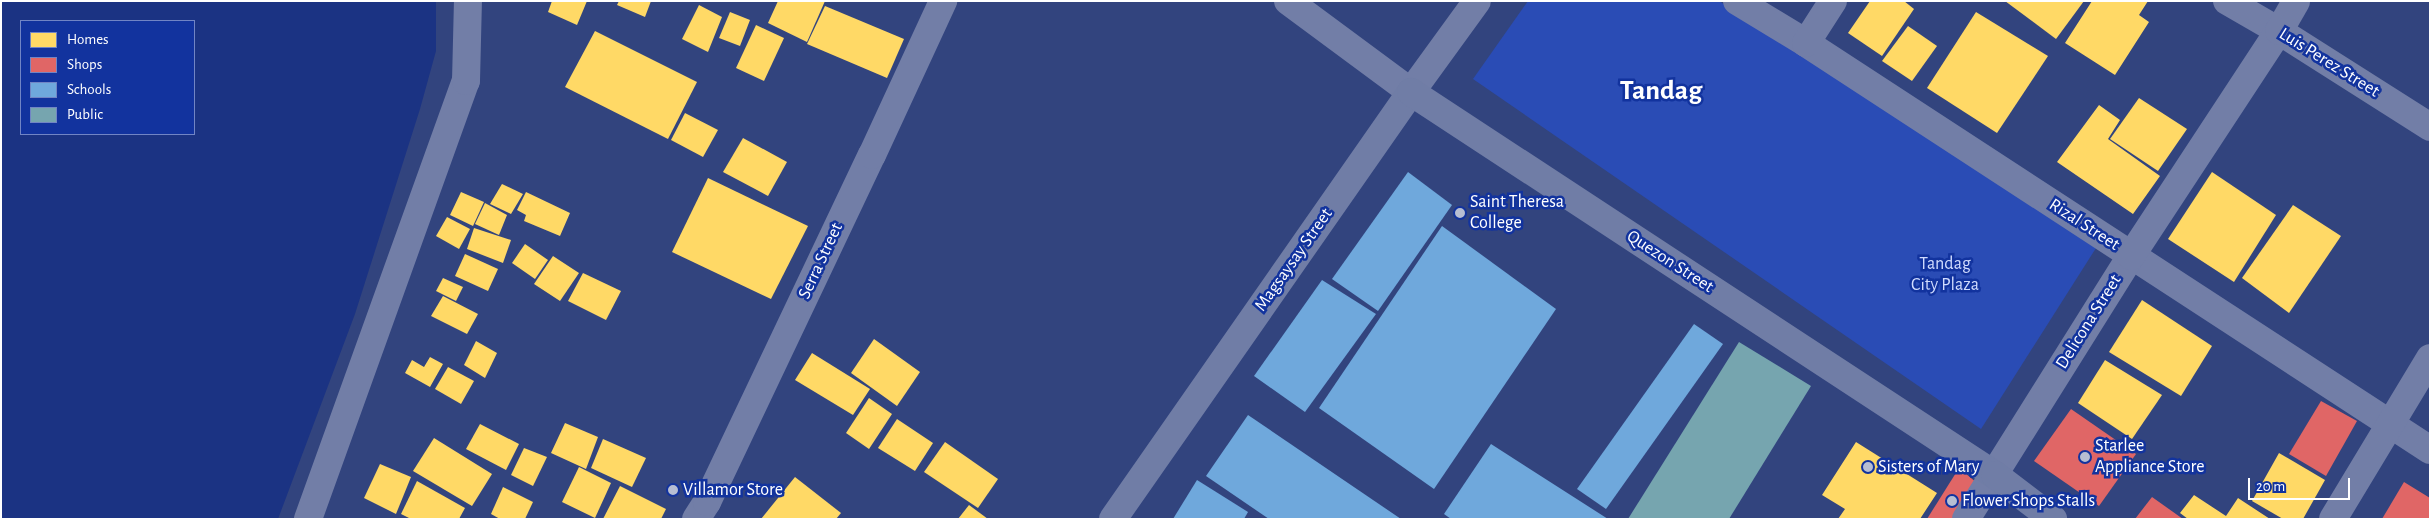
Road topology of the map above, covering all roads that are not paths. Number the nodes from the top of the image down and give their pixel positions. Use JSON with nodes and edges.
{"nodes":[{"id":1,"x":468,"y":1,"type":"edge"},
{"id":2,"x":943,"y":1,"type":"edge"},
{"id":3,"x":1288,"y":1,"type":"edge"},
{"id":4,"x":1477,"y":1,"type":"edge"},
{"id":5,"x":1737,"y":1,"type":"edge"},
{"id":6,"x":1833,"y":1,"type":"edge"},
{"id":7,"x":2228,"y":1,"type":"edge"},
{"id":8,"x":2296,"y":1,"type":"edge"},
{"id":9,"x":2279,"y":31,"type":"junction"},
{"id":10,"x":1806,"y":43,"type":"junction"},
{"id":11,"x":1411,"y":92,"type":"junction"},
{"id":12,"x":2430,"y":127,"type":"edge"},
{"id":13,"x":2131,"y":256,"type":"junction"},
{"id":14,"x":2430,"y":358,"type":"edge"},
{"id":15,"x":2390,"y":424,"type":"junction"},
{"id":16,"x":2430,"y":450,"type":"edge"},
{"id":17,"x":1995,"y":475,"type":"junction"},
{"id":18,"x":308,"y":519,"type":"edge"},
{"id":19,"x":696,"y":519,"type":"edge"},
{"id":20,"x":1113,"y":519,"type":"edge"},
{"id":21,"x":1966,"y":519,"type":"edge"},
{"id":22,"x":2053,"y":519,"type":"edge"},
{"id":23,"x":2333,"y":519,"type":"edge"}],
"edges":[{"from":1,"to":18,"type":"street"},
{"from":2,"to":19,"type":"street","name":"Serra Street"},
{"from":3,"to":11,"type":"street","name":"Quezon Street"},
{"from":4,"to":11,"type":"street","name":"Magsaysay Street"},
{"from":5,"to":10,"type":"street","name":"Rizal Street"},
{"from":6,"to":10,"type":"street"},
{"from":7,"to":9,"type":"street","name":"Luis Perez Street"},
{"from":8,"to":9,"type":"street","name":"Delicona Street"},
{"from":9,"to":12,"type":"street","name":"Luis Perez Street"},
{"from":9,"to":13,"type":"street","name":"Delicona Street"},
{"from":10,"to":13,"type":"street","name":"Rizal Street"},
{"from":11,"to":17,"type":"main road","name":"Quezon Street"},
{"from":11,"to":20,"type":"main road","name":"Magsaysay Street"},
{"from":13,"to":15,"type":"street","name":"Rizal Street"},
{"from":13,"to":17,"type":"street","name":"Delicona Street"},
{"from":14,"to":15,"type":"street"},
{"from":15,"to":16,"type":"street","name":"Rizal Street"},
{"from":15,"to":23,"type":"street"},
{"from":17,"to":21,"type":"street","name":"Delicona Street"},
{"from":17,"to":22,"type":"main road","name":"Quezon Street"}]}
